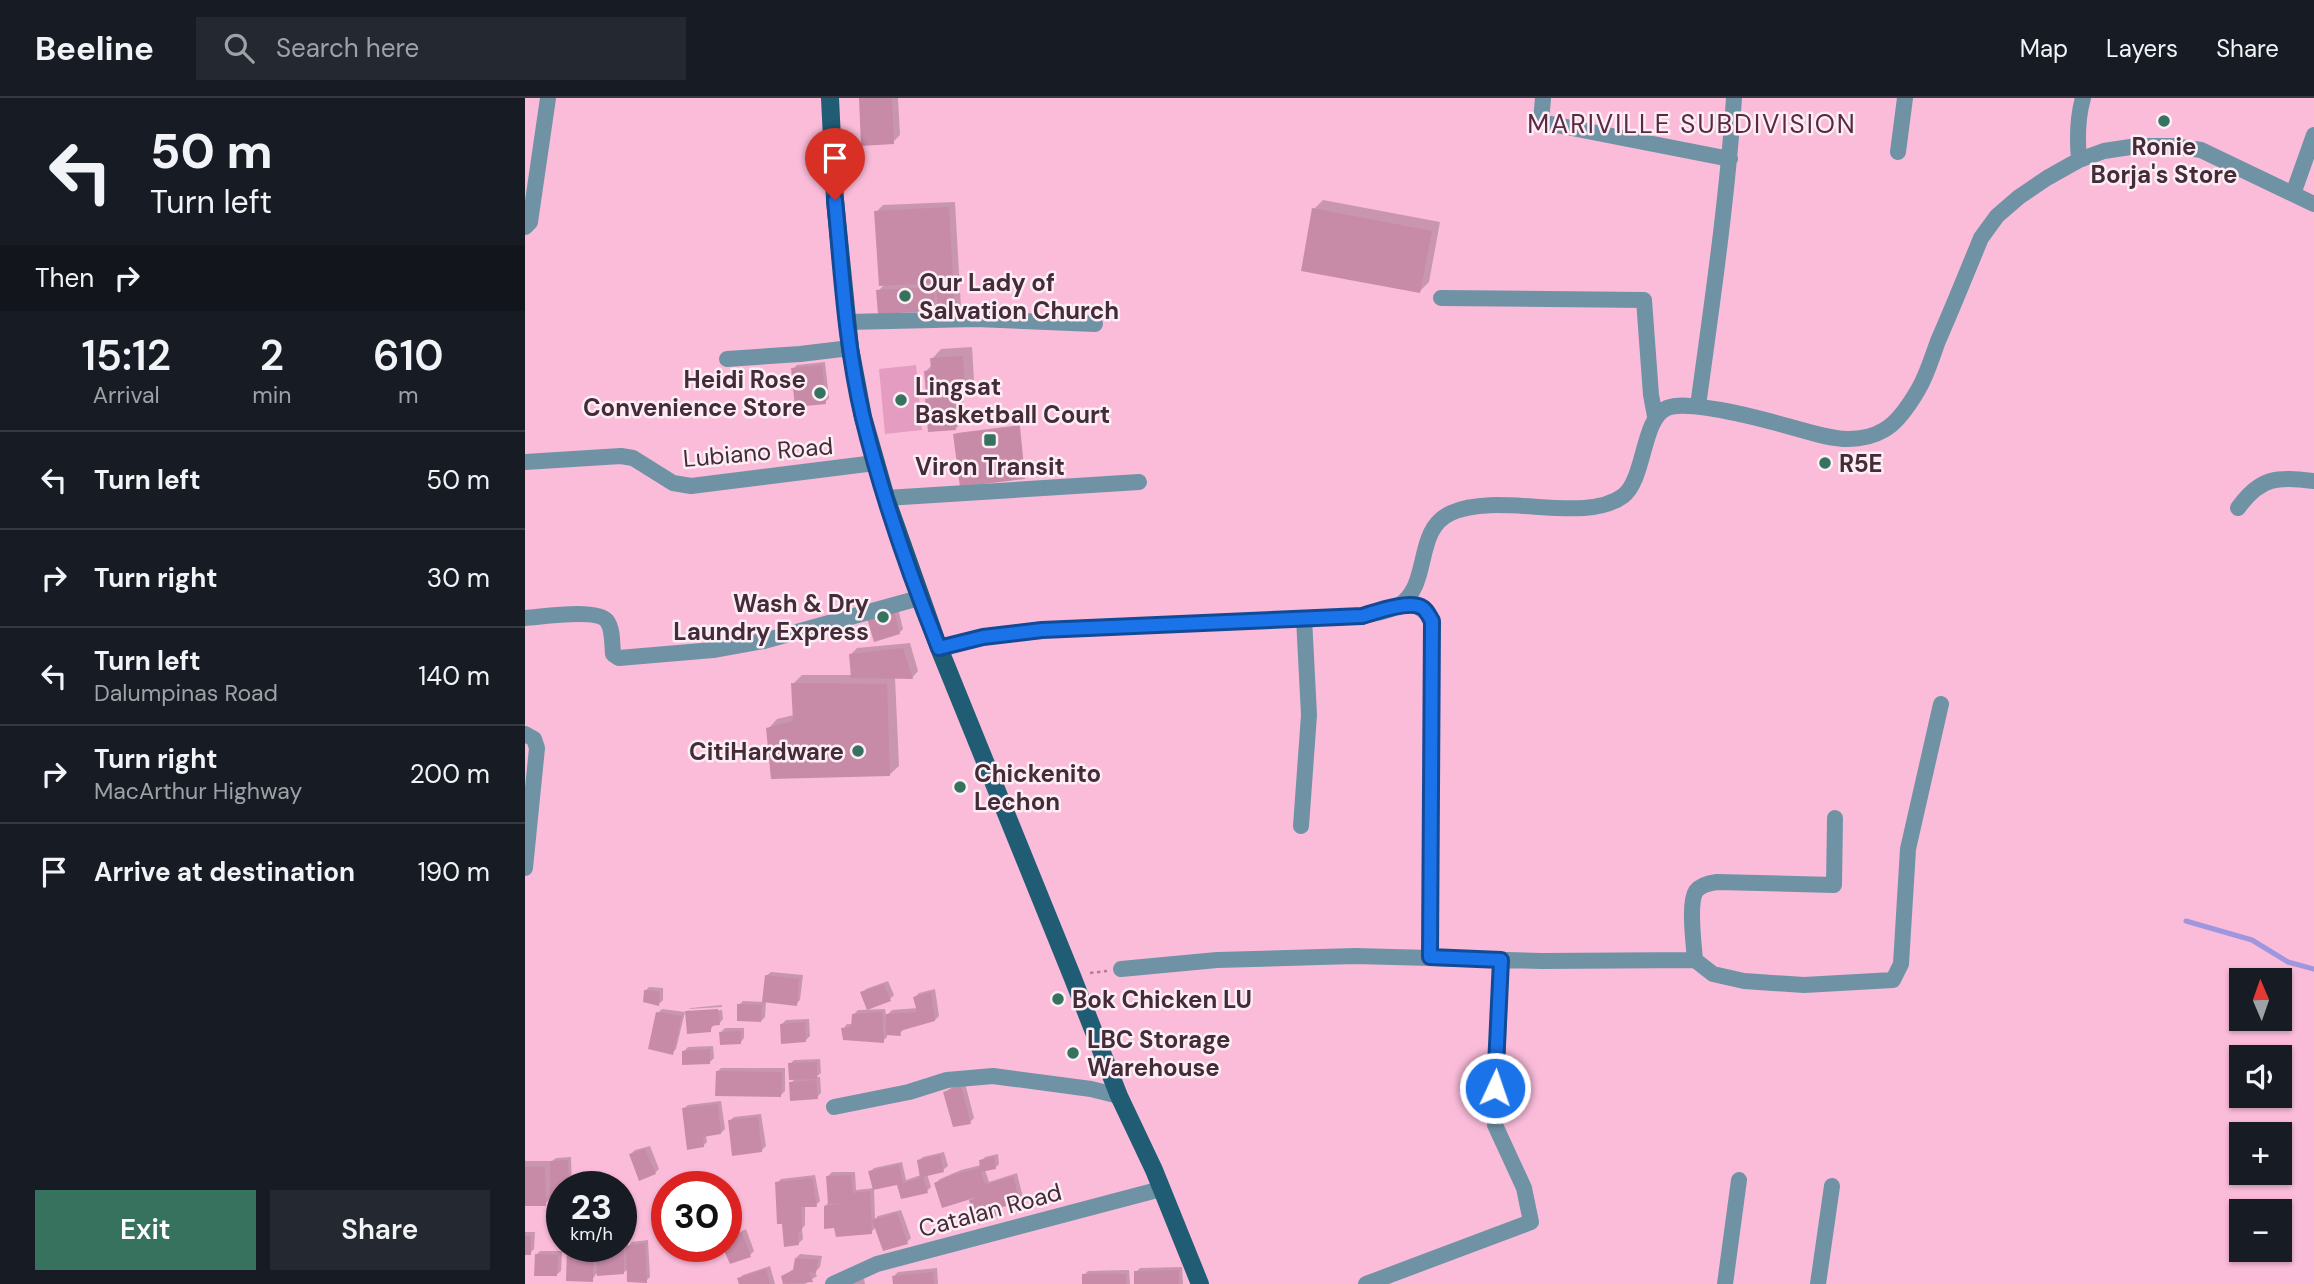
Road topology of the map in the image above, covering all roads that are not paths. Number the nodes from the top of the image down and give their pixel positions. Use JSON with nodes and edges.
{"nodes":[{"id":1,"x":548,"y":98,"type":"edge"},
{"id":2,"x":830,"y":98,"type":"edge"},
{"id":3,"x":1543,"y":98,"type":"edge"},
{"id":4,"x":1734,"y":98,"type":"edge"},
{"id":5,"x":1905,"y":98,"type":"edge"},
{"id":6,"x":2083,"y":98,"type":"edge"},
{"id":7,"x":2314,"y":135,"type":"edge"},
{"id":8,"x":1898,"y":152,"type":"dead end"},
{"id":9,"x":1730,"y":159,"type":"junction"},
{"id":10,"x":2080,"y":160,"type":"junction"},
{"id":11,"x":2293,"y":194,"type":"junction"},
{"id":12,"x":2314,"y":204,"type":"edge"},
{"id":13,"x":525,"y":227,"type":"edge"},
{"id":14,"x":1441,"y":298,"type":"dead end"},
{"id":15,"x":847,"y":322,"type":"junction"},
{"id":16,"x":1095,"y":324,"type":"dead end"},
{"id":17,"x":850,"y":348,"type":"junction"},
{"id":18,"x":727,"y":359,"type":"dead end"},
{"id":19,"x":1697,"y":406,"type":"junction"},
{"id":20,"x":1655,"y":416,"type":"junction"},
{"id":21,"x":525,"y":462,"type":"edge"},
{"id":22,"x":875,"y":464,"type":"junction"},
{"id":23,"x":2314,"y":481,"type":"edge"},
{"id":24,"x":1139,"y":482,"type":"dead end"},
{"id":25,"x":885,"y":498,"type":"junction"},
{"id":26,"x":2238,"y":508,"type":"dead end"},
{"id":27,"x":919,"y":598,"type":"junction"},
{"id":28,"x":1398,"y":606,"type":"junction"},
{"id":29,"x":525,"y":618,"type":"edge"},
{"id":30,"x":1304,"y":618,"type":"junction"},
{"id":31,"x":939,"y":648,"type":"junction"},
{"id":32,"x":1941,"y":704,"type":"dead end"},
{"id":33,"x":525,"y":734,"type":"edge"},
{"id":34,"x":1835,"y":817,"type":"dead end"},
{"id":35,"x":528,"y":822,"type":"edge"},
{"id":36,"x":1301,"y":826,"type":"dead end"},
{"id":37,"x":525,"y":868,"type":"edge"},
{"id":38,"x":1430,"y":957,"type":"junction"},
{"id":39,"x":1501,"y":960,"type":"junction"},
{"id":40,"x":1695,"y":960,"type":"junction"},
{"id":41,"x":1122,"y":969,"type":"road end"},
{"id":42,"x":1119,"y":1097,"type":"junction"},
{"id":43,"x":835,"y":1107,"type":"dead end"},
{"id":44,"x":1739,"y":1180,"type":"dead end"},
{"id":45,"x":1832,"y":1186,"type":"dead end"},
{"id":46,"x":1161,"y":1189,"type":"junction"},
{"id":47,"x":833,"y":1284,"type":"edge"},
{"id":48,"x":1200,"y":1284,"type":"edge"},
{"id":49,"x":1366,"y":1284,"type":"edge"},
{"id":50,"x":1725,"y":1284,"type":"edge"},
{"id":51,"x":1818,"y":1284,"type":"edge"}],
"edges":[{"from":1,"to":13,"type":"street"},
{"from":2,"to":15,"type":"main road"},
{"from":3,"to":9,"type":"street"},
{"from":4,"to":9,"type":"street"},
{"from":5,"to":8,"type":"street"},
{"from":6,"to":10,"type":"street"},
{"from":7,"to":11,"type":"street"},
{"from":9,"to":19,"type":"street"},
{"from":10,"to":11,"type":"street"},
{"from":10,"to":19,"type":"street"},
{"from":11,"to":12,"type":"street"},
{"from":14,"to":20,"type":"street"},
{"from":15,"to":16,"type":"street"},
{"from":15,"to":17,"type":"main road"},
{"from":17,"to":18,"type":"street"},
{"from":17,"to":22,"type":"main road"},
{"from":19,"to":20,"type":"street"},
{"from":20,"to":28,"type":"street"},
{"from":21,"to":22,"type":"street","name":"Lubiano Road"},
{"from":22,"to":25,"type":"main road"},
{"from":23,"to":26,"type":"street"},
{"from":24,"to":25,"type":"street"},
{"from":25,"to":27,"type":"main road"},
{"from":27,"to":29,"type":"street"},
{"from":27,"to":31,"type":"main road"},
{"from":28,"to":30,"type":"street"},
{"from":28,"to":38,"type":"street"},
{"from":30,"to":31,"type":"street"},
{"from":30,"to":36,"type":"street"},
{"from":31,"to":42,"type":"main road"},
{"from":32,"to":40,"type":"street"},
{"from":33,"to":35,"type":"street"},
{"from":34,"to":40,"type":"street"},
{"from":35,"to":37,"type":"street"},
{"from":38,"to":39,"type":"street"},
{"from":38,"to":41,"type":"street"},
{"from":39,"to":40,"type":"street"},
{"from":39,"to":49,"type":"street"},
{"from":42,"to":43,"type":"street"},
{"from":42,"to":46,"type":"main road"},
{"from":44,"to":50,"type":"street"},
{"from":45,"to":51,"type":"street"},
{"from":46,"to":47,"type":"street","name":"Catalan Road"},
{"from":46,"to":48,"type":"main road"}]}
